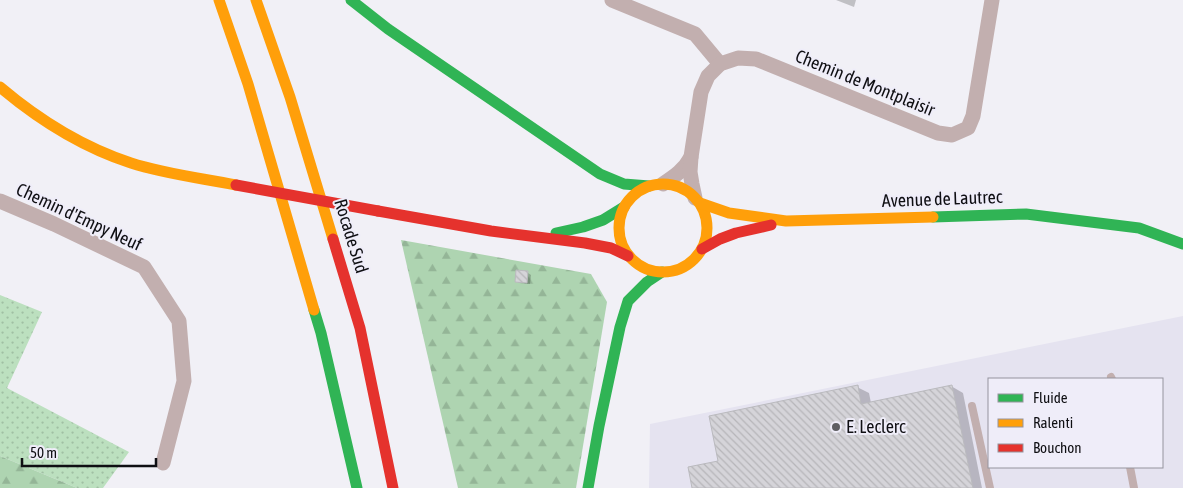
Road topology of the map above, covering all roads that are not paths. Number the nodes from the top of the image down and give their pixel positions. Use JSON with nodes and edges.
{"nodes":[{"id":1,"x":209,"y":0,"type":"edge"},
{"id":2,"x":219,"y":0,"type":"edge"},
{"id":3,"x":256,"y":0,"type":"edge"},
{"id":4,"x":351,"y":0,"type":"edge"},
{"id":5,"x":612,"y":0,"type":"edge"},
{"id":6,"x":992,"y":0,"type":"edge"},
{"id":7,"x":720,"y":64,"type":"junction"},
{"id":8,"x":248,"y":84,"type":"junction"},
{"id":9,"x":0,"y":87,"type":"edge"},
{"id":10,"x":692,"y":157,"type":"junction"},
{"id":11,"x":656,"y":185,"type":"junction"},
{"id":12,"x":698,"y":200,"type":"junction"},
{"id":13,"x":0,"y":201,"type":"edge"},
{"id":14,"x":624,"y":207,"type":"junction"},
{"id":15,"x":786,"y":221,"type":"junction"},
{"id":16,"x":533,"y":236,"type":"junction"},
{"id":17,"x":1183,"y":244,"type":"edge"},
{"id":18,"x":702,"y":248,"type":"junction"},
{"id":19,"x":628,"y":256,"type":"junction"},
{"id":20,"x":662,"y":272,"type":"junction"},
{"id":21,"x":972,"y":406,"type":"dead end"},
{"id":22,"x":163,"y":462,"type":"dead end"},
{"id":23,"x":1130,"y":468,"type":"edge"},
{"id":24,"x":357,"y":488,"type":"edge"},
{"id":25,"x":393,"y":488,"type":"edge"},
{"id":26,"x":588,"y":488,"type":"edge"},
{"id":27,"x":990,"y":488,"type":"edge"},
{"id":28,"x":1134,"y":488,"type":"edge"}],
"edges":[{"from":1,"to":8,"type":"main road"},
{"from":2,"to":8,"type":"main road"},
{"from":3,"to":25,"type":"main road","name":"Rocade Sud"},
{"from":4,"to":11,"type":"main road"},
{"from":5,"to":7,"type":"street"},
{"from":6,"to":7,"type":"street","name":"Chemin de Montplaisir"},
{"from":7,"to":10,"type":"street"},
{"from":8,"to":24,"type":"main road"},
{"from":9,"to":16,"type":"main road","bridge":true},
{"from":10,"to":11,"type":"street"},
{"from":10,"to":12,"type":"street"},
{"from":11,"to":12,"type":"main road"},
{"from":11,"to":14,"type":"main road"},
{"from":12,"to":15,"type":"main road","name":"Avenue de Lautrec"},
{"from":12,"to":18,"type":"main road"},
{"from":13,"to":22,"type":"street","name":"Chemin d'Empy Neuf"},
{"from":14,"to":16,"type":"main road"},
{"from":14,"to":19,"type":"main road"},
{"from":15,"to":17,"type":"main road","name":"Avenue de Lautrec"},
{"from":15,"to":18,"type":"main road"},
{"from":16,"to":19,"type":"main road"},
{"from":18,"to":20,"type":"main road"},
{"from":19,"to":20,"type":"main road"},
{"from":20,"to":26,"type":"main road"},
{"from":21,"to":27,"type":"lane"},
{"from":23,"to":28,"type":"lane"}]}
